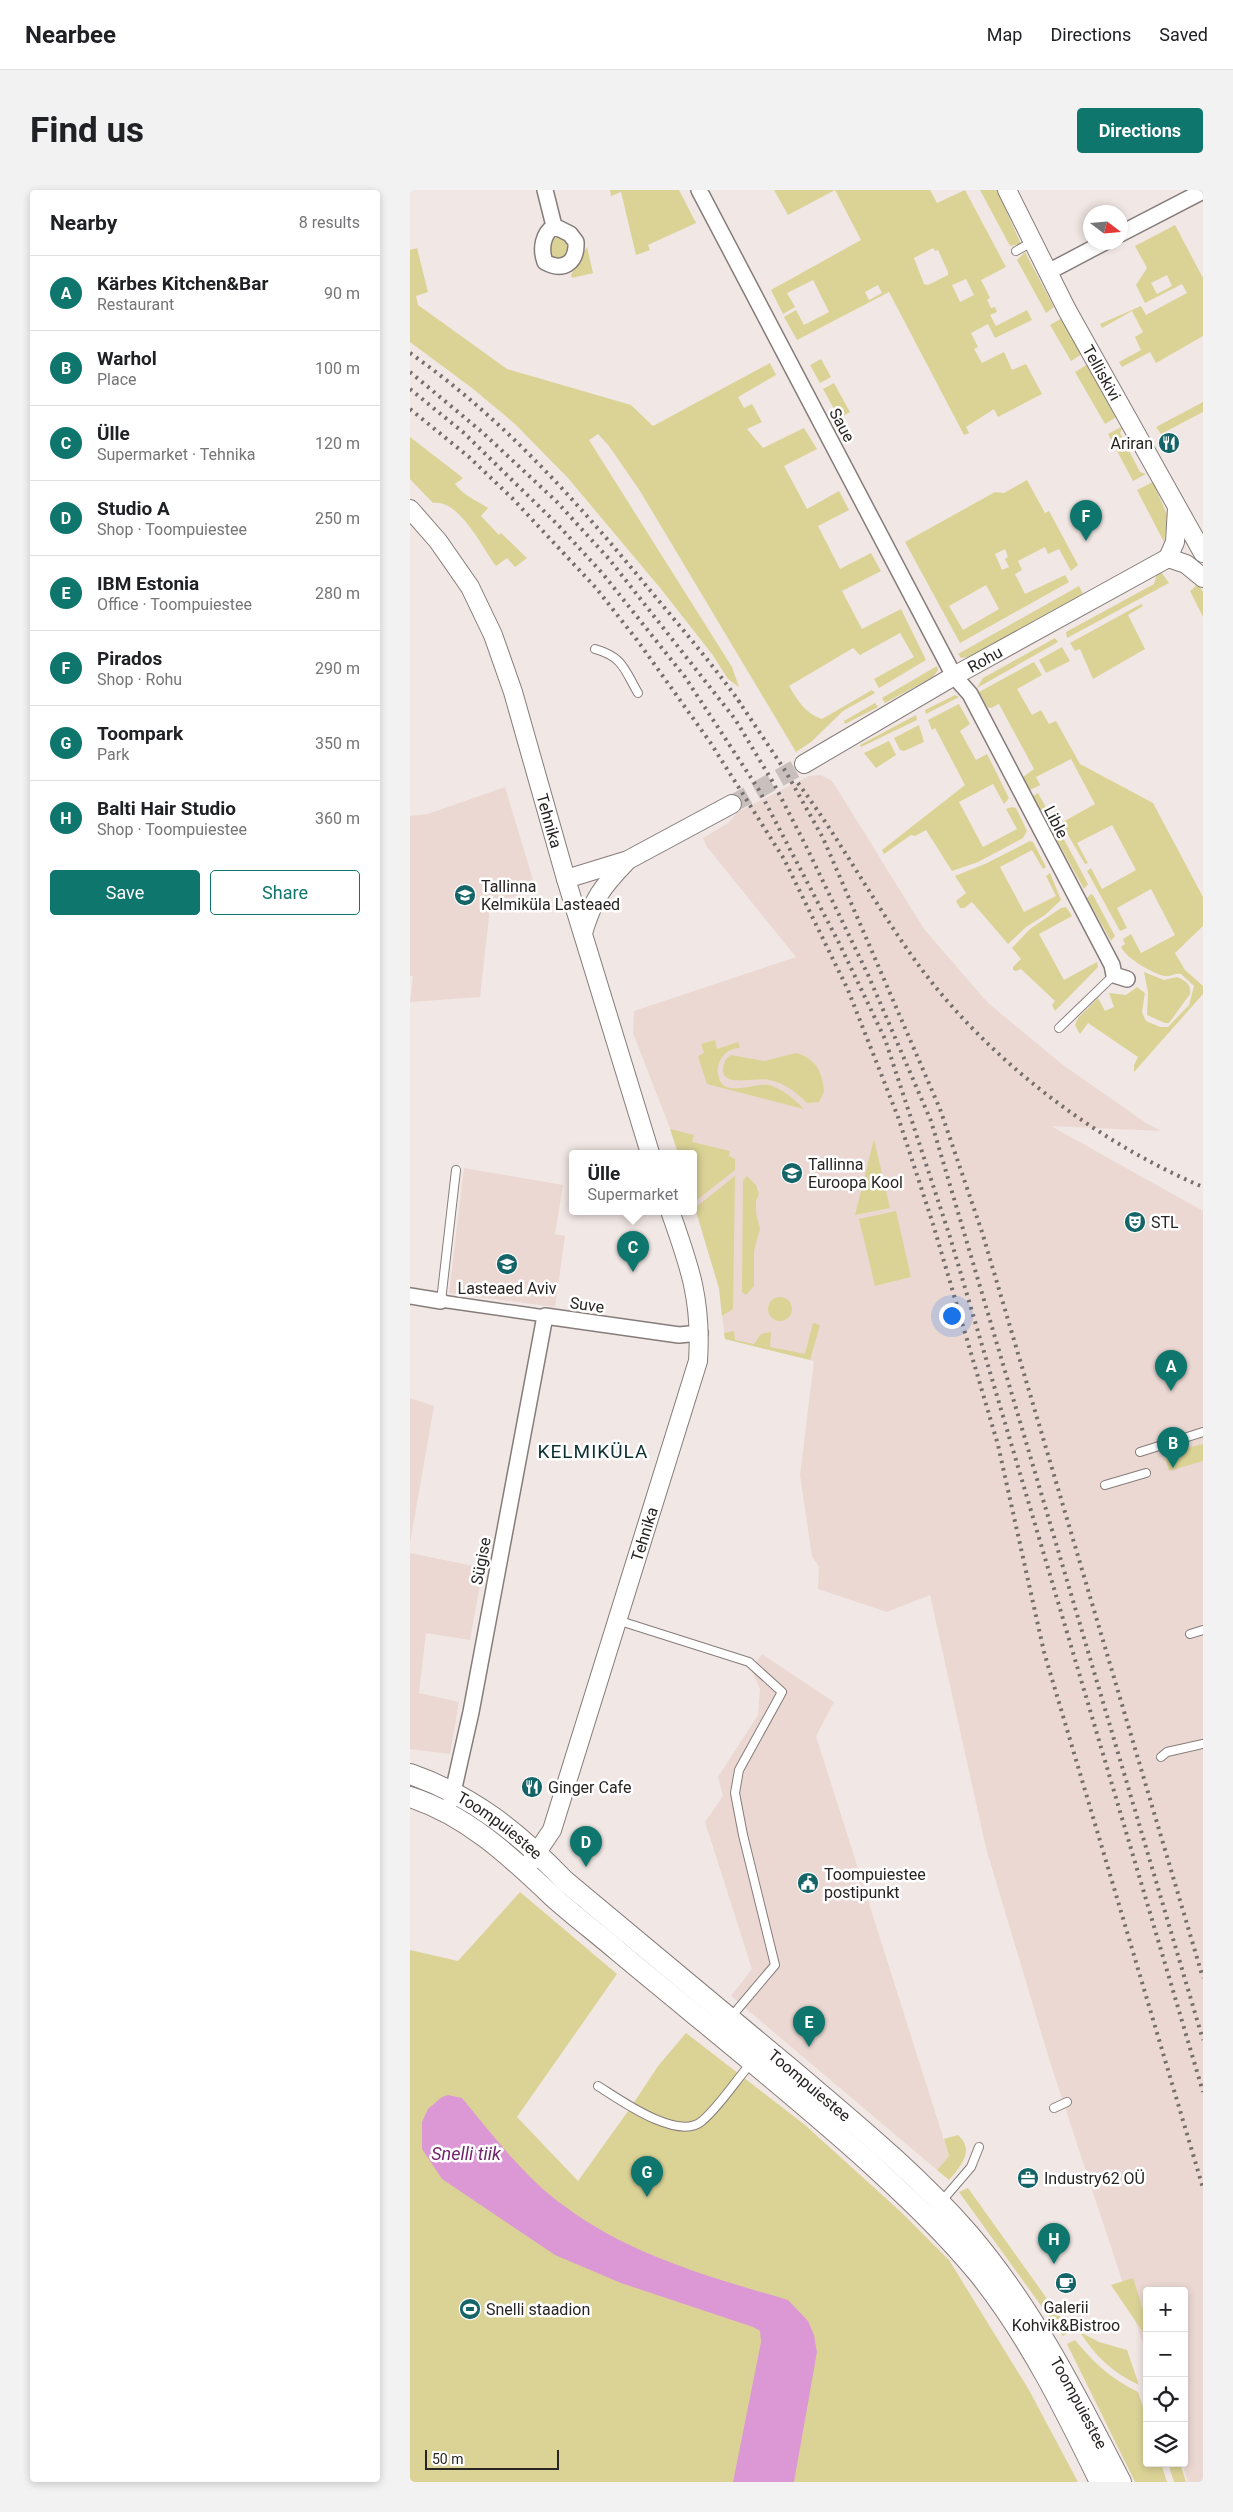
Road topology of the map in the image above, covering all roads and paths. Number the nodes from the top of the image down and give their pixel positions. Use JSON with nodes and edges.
{"nodes":[{"id":1,"x":545,"y":190,"type":"edge"},
{"id":2,"x":699,"y":190,"type":"edge"},
{"id":3,"x":1007,"y":190,"type":"edge"},
{"id":4,"x":1202,"y":193,"type":"edge"},
{"id":5,"x":554,"y":226,"type":"dead end"},
{"id":6,"x":1128,"y":230,"type":"edge"},
{"id":7,"x":1032,"y":242,"type":"junction"},
{"id":8,"x":1090,"y":250,"type":"edge"},
{"id":9,"x":1016,"y":251,"type":"dead end"},
{"id":10,"x":1048,"y":272,"type":"junction"},
{"id":11,"x":1177,"y":507,"type":"junction"},
{"id":12,"x":410,"y":509,"type":"edge"},
{"id":13,"x":1201,"y":545,"type":"edge"},
{"id":14,"x":1168,"y":558,"type":"junction"},
{"id":15,"x":1203,"y":578,"type":"edge"},
{"id":16,"x":595,"y":649,"type":"dead end"},
{"id":17,"x":954,"y":676,"type":"junction"},
{"id":18,"x":638,"y":693,"type":"dead end"},
{"id":19,"x":804,"y":764,"type":"tunnel mouth"},
{"id":20,"x":732,"y":804,"type":"tunnel mouth"},
{"id":21,"x":628,"y":860,"type":"junction"},
{"id":22,"x":566,"y":879,"type":"junction"},
{"id":23,"x":583,"y":933,"type":"junction"},
{"id":24,"x":1120,"y":977,"type":"joint"},
{"id":25,"x":1059,"y":1028,"type":"dead end"},
{"id":26,"x":649,"y":1150,"type":"edge"},
{"id":27,"x":456,"y":1170,"type":"dead end"},
{"id":28,"x":671,"y":1215,"type":"edge"},
{"id":29,"x":410,"y":1296,"type":"edge"},
{"id":30,"x":441,"y":1301,"type":"junction"},
{"id":31,"x":545,"y":1316,"type":"junction"},
{"id":32,"x":700,"y":1333,"type":"junction"},
{"id":33,"x":1203,"y":1432,"type":"edge"},
{"id":34,"x":1140,"y":1452,"type":"dead end"},
{"id":35,"x":1146,"y":1473,"type":"dead end"},
{"id":36,"x":1106,"y":1485,"type":"dead end"},
{"id":37,"x":616,"y":1620,"type":"junction"},
{"id":38,"x":1203,"y":1630,"type":"edge"},
{"id":39,"x":1190,"y":1634,"type":"dead end"},
{"id":40,"x":1203,"y":1744,"type":"edge"},
{"id":41,"x":1161,"y":1757,"type":"dead end"},
{"id":42,"x":410,"y":1774,"type":"edge"},
{"id":43,"x":453,"y":1791,"type":"junction"},
{"id":44,"x":410,"y":1797,"type":"edge"},
{"id":45,"x":448,"y":1812,"type":"junction"},
{"id":46,"x":537,"y":1852,"type":"junction"},
{"id":47,"x":526,"y":1869,"type":"junction"},
{"id":48,"x":724,"y":2026,"type":"junction"},
{"id":49,"x":752,"y":2062,"type":"junction"},
{"id":50,"x":598,"y":2086,"type":"dead end"},
{"id":51,"x":1067,"y":2102,"type":"dead end"},
{"id":52,"x":1054,"y":2108,"type":"dead end"},
{"id":53,"x":979,"y":2147,"type":"dead end"},
{"id":54,"x":934,"y":2210,"type":"junction"},
{"id":55,"x":1100,"y":2482,"type":"edge"},
{"id":56,"x":1121,"y":2482,"type":"edge"}],
"edges":[{"from":1,"to":5,"type":"street"},
{"from":2,"to":17,"type":"street","name":"Saue"},
{"from":3,"to":7,"type":"street","name":"Telliskivi"},
{"from":4,"to":6,"type":"street"},
{"from":7,"to":9,"type":"lane"},
{"from":7,"to":10,"type":"street","name":"Telliskivi"},
{"from":8,"to":10,"type":"street"},
{"from":10,"to":11,"type":"street","name":"Telliskivi"},
{"from":11,"to":13,"type":"street","name":"Telliskivi"},
{"from":11,"to":14,"type":"street"},
{"from":12,"to":22,"type":"street","name":"Tehnika"},
{"from":14,"to":15,"type":"street"},
{"from":14,"to":17,"type":"street","name":"Rohu"},
{"from":16,"to":18,"type":"lane"},
{"from":17,"to":19,"type":"street","name":"Rohu"},
{"from":17,"to":24,"type":"street","name":"Lible"},
{"from":20,"to":21,"type":"street"},
{"from":21,"to":22,"type":"street"},
{"from":21,"to":23,"type":"street"},
{"from":22,"to":23,"type":"street","name":"Tehnika"},
{"from":23,"to":26,"type":"street","name":"Tehnika"},
{"from":24,"to":25,"type":"lane"},
{"from":27,"to":30,"type":"lane"},
{"from":28,"to":32,"type":"street","name":"Tehnika"},
{"from":29,"to":30,"type":"street","name":"Suve"},
{"from":30,"to":31,"type":"street","name":"Suve"},
{"from":31,"to":32,"type":"street","name":"Suve"},
{"from":31,"to":43,"type":"street","name":"Sügise"},
{"from":32,"to":37,"type":"street","name":"Tehnika"},
{"from":33,"to":34,"type":"lane"},
{"from":35,"to":36,"type":"lane"},
{"from":37,"to":46,"type":"street","name":"Tehnika"},
{"from":37,"to":48,"type":"lane"},
{"from":38,"to":39,"type":"lane"},
{"from":40,"to":41,"type":"lane"},
{"from":42,"to":43,"type":"main road","name":"Toompuiestee"},
{"from":43,"to":45,"type":"street","name":"Sügise"},
{"from":43,"to":46,"type":"main road","name":"Toompuiestee"},
{"from":44,"to":45,"type":"main road","name":"Toompuiestee"},
{"from":45,"to":47,"type":"main road","name":"Toompuiestee"},
{"from":46,"to":47,"type":"street","name":"Tehnika"},
{"from":46,"to":48,"type":"main road","name":"Toompuiestee"},
{"from":47,"to":48,"type":"main road","name":"Toompuiestee"},
{"from":48,"to":49,"type":"main road","name":"Toompuiestee"},
{"from":48,"to":54,"type":"main road","name":"Toompuiestee"},
{"from":49,"to":50,"type":"lane"},
{"from":49,"to":54,"type":"main road","name":"Toompuiestee"},
{"from":51,"to":52,"type":"lane"},
{"from":53,"to":54,"type":"lane"},
{"from":54,"to":55,"type":"main road","name":"Toompuiestee"},
{"from":54,"to":56,"type":"main road","name":"Toompuiestee"}]}
